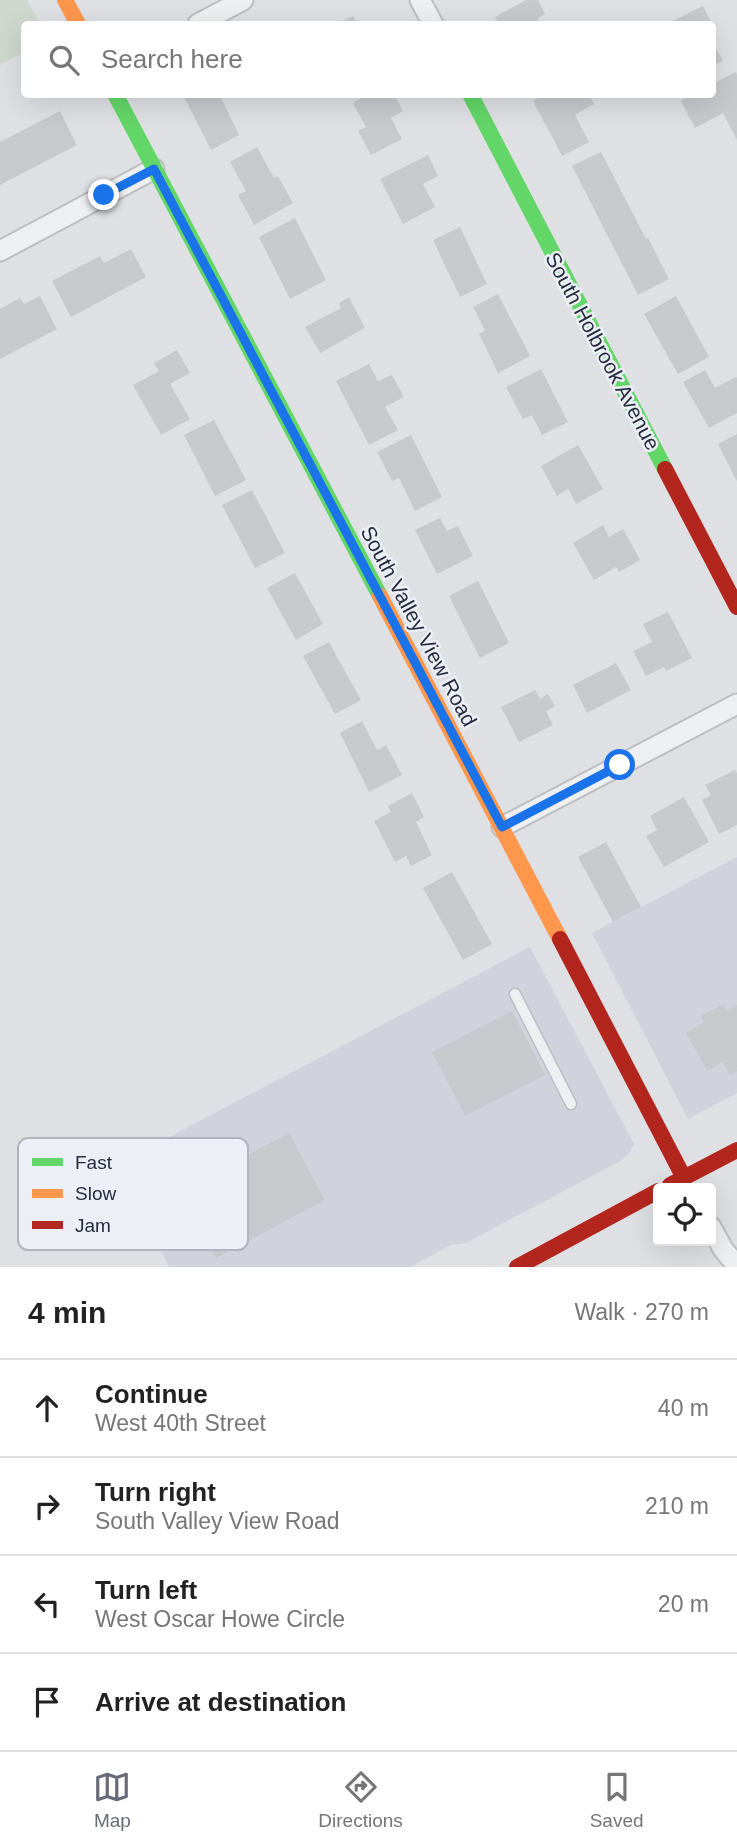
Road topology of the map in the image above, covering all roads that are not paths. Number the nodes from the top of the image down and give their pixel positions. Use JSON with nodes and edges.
{"nodes":[{"id":1,"x":65,"y":0,"type":"edge"},
{"id":2,"x":243,"y":0,"type":"edge"},
{"id":3,"x":420,"y":0,"type":"edge"},
{"id":4,"x":76,"y":21,"type":"edge"},
{"id":5,"x":204,"y":21,"type":"edge"},
{"id":6,"x":431,"y":21,"type":"edge"},
{"id":7,"x":117,"y":98,"type":"edge"},
{"id":8,"x":472,"y":98,"type":"edge"},
{"id":9,"x":154,"y":169,"type":"junction"},
{"id":10,"x":0,"y":251,"type":"edge"},
{"id":11,"x":737,"y":607,"type":"edge"},
{"id":12,"x":737,"y":704,"type":"edge"},
{"id":13,"x":502,"y":827,"type":"junction"},
{"id":14,"x":515,"y":994,"type":"dead end"},
{"id":15,"x":571,"y":1104,"type":"dead end"},
{"id":16,"x":737,"y":1150,"type":"edge"},
{"id":17,"x":687,"y":1183,"type":"edge"},
{"id":18,"x":653,"y":1194,"type":"edge"},
{"id":19,"x":716,"y":1236,"type":"edge"},
{"id":20,"x":737,"y":1266,"type":"edge"},
{"id":21,"x":517,"y":1267,"type":"edge"}],
"edges":[{"from":1,"to":4,"type":"street"},
{"from":2,"to":5,"type":"street"},
{"from":3,"to":6,"type":"street"},
{"from":7,"to":9,"type":"street","name":"South Valley View Road"},
{"from":8,"to":11,"type":"street","name":"South Holbrook Avenue"},
{"from":9,"to":10,"type":"street"},
{"from":9,"to":13,"type":"street","name":"South Valley View Road"},
{"from":12,"to":13,"type":"street"},
{"from":13,"to":17,"type":"street","name":"South Valley View Road"},
{"from":14,"to":15,"type":"lane"},
{"from":16,"to":17,"type":"street"},
{"from":18,"to":21,"type":"street"},
{"from":19,"to":20,"type":"street"}]}
